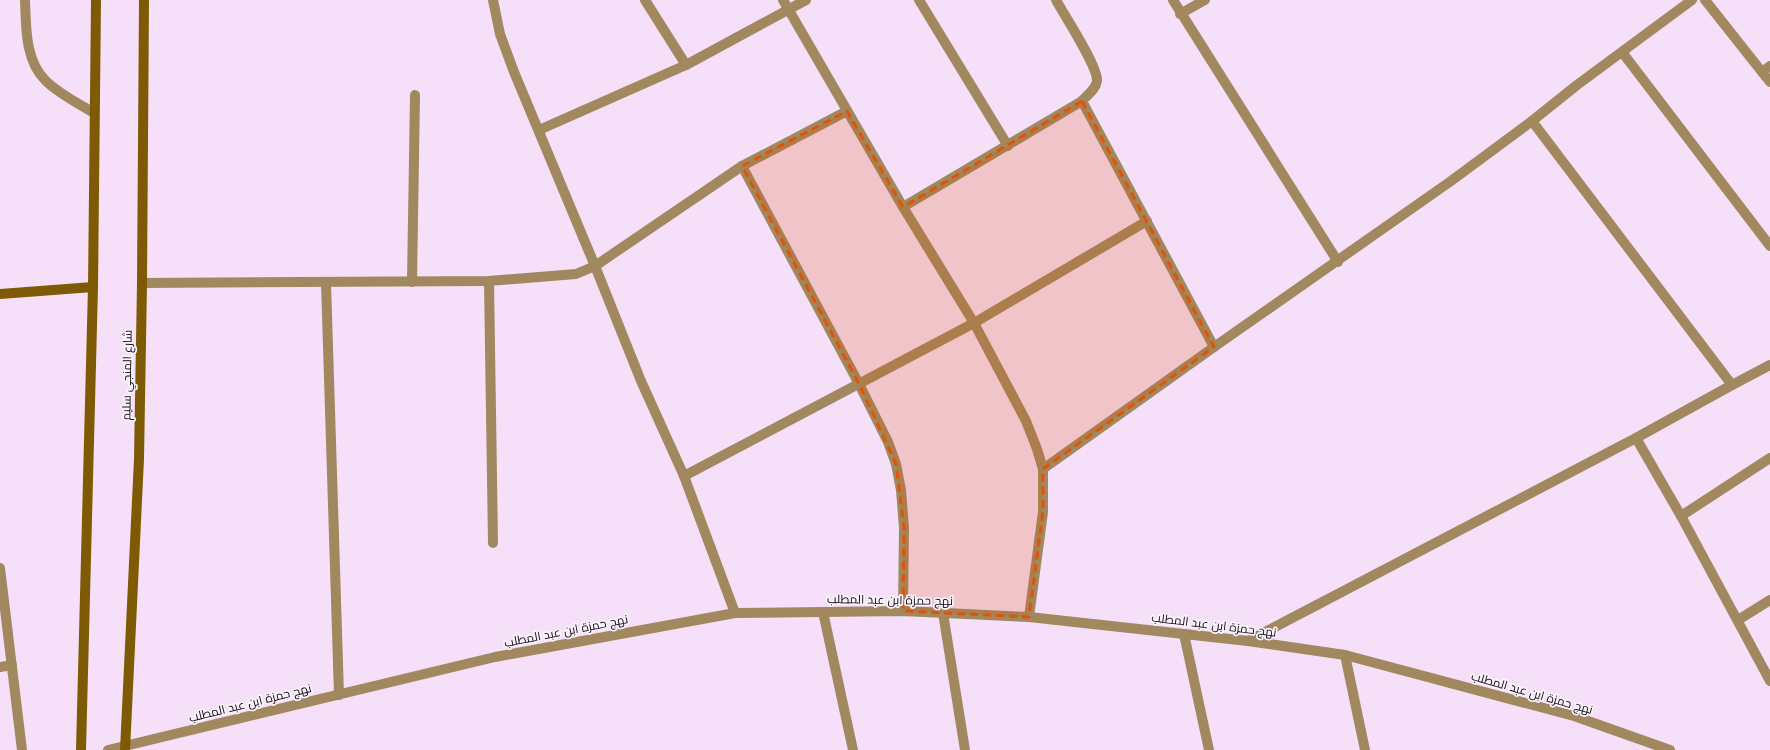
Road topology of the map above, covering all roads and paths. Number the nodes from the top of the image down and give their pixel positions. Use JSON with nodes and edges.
{"nodes":[{"id":1,"x":25,"y":0,"type":"edge"},
{"id":2,"x":96,"y":0,"type":"edge"},
{"id":3,"x":144,"y":0,"type":"edge"},
{"id":4,"x":493,"y":0,"type":"edge"},
{"id":5,"x":645,"y":0,"type":"edge"},
{"id":6,"x":783,"y":0,"type":"edge"},
{"id":7,"x":806,"y":0,"type":"edge"},
{"id":8,"x":919,"y":0,"type":"edge"},
{"id":9,"x":1056,"y":0,"type":"edge"},
{"id":10,"x":1172,"y":0,"type":"edge"},
{"id":11,"x":1205,"y":0,"type":"edge"},
{"id":12,"x":1692,"y":0,"type":"edge"},
{"id":13,"x":1704,"y":0,"type":"edge"},
{"id":14,"x":788,"y":10,"type":"junction"},
{"id":15,"x":1180,"y":14,"type":"junction"},
{"id":16,"x":1622,"y":52,"type":"junction"},
{"id":17,"x":686,"y":65,"type":"junction"},
{"id":18,"x":1766,"y":69,"type":"edge"},
{"id":19,"x":1770,"y":82,"type":"edge"},
{"id":20,"x":415,"y":95,"type":"dead end"},
{"id":21,"x":1082,"y":101,"type":"junction"},
{"id":22,"x":847,"y":111,"type":"junction"},
{"id":23,"x":94,"y":113,"type":"junction"},
{"id":24,"x":1532,"y":121,"type":"junction"},
{"id":25,"x":539,"y":130,"type":"junction"},
{"id":26,"x":1008,"y":146,"type":"junction"},
{"id":27,"x":742,"y":166,"type":"junction"},
{"id":28,"x":903,"y":207,"type":"junction"},
{"id":29,"x":1147,"y":221,"type":"junction"},
{"id":30,"x":1770,"y":246,"type":"edge"},
{"id":31,"x":1338,"y":262,"type":"junction"},
{"id":32,"x":595,"y":266,"type":"junction"},
{"id":33,"x":489,"y":281,"type":"junction"},
{"id":34,"x":412,"y":282,"type":"junction"},
{"id":35,"x":142,"y":283,"type":"junction"},
{"id":36,"x":326,"y":283,"type":"junction"},
{"id":37,"x":93,"y":287,"type":"junction"},
{"id":38,"x":0,"y":294,"type":"edge"},
{"id":39,"x":974,"y":323,"type":"junction"},
{"id":40,"x":1214,"y":347,"type":"junction"},
{"id":41,"x":1770,"y":365,"type":"edge"},
{"id":42,"x":860,"y":384,"type":"junction"},
{"id":43,"x":1732,"y":385,"type":"junction"},
{"id":44,"x":1636,"y":438,"type":"junction"},
{"id":45,"x":1770,"y":458,"type":"edge"},
{"id":46,"x":1043,"y":469,"type":"junction"},
{"id":47,"x":684,"y":476,"type":"junction"},
{"id":48,"x":1681,"y":516,"type":"junction"},
{"id":49,"x":493,"y":543,"type":"dead end"},
{"id":50,"x":0,"y":568,"type":"edge"},
{"id":51,"x":1770,"y":600,"type":"edge"},
{"id":52,"x":903,"y":611,"type":"junction"},
{"id":53,"x":823,"y":612,"type":"junction"},
{"id":54,"x":735,"y":613,"type":"junction"},
{"id":55,"x":943,"y":613,"type":"junction"},
{"id":56,"x":1029,"y":617,"type":"junction"},
{"id":57,"x":1738,"y":620,"type":"junction"},
{"id":58,"x":1184,"y":634,"type":"junction"},
{"id":59,"x":1248,"y":641,"type":"junction"},
{"id":60,"x":1345,"y":655,"type":"junction"},
{"id":61,"x":12,"y":665,"type":"junction"},
{"id":62,"x":0,"y":667,"type":"edge"},
{"id":63,"x":1770,"y":681,"type":"edge"},
{"id":64,"x":339,"y":695,"type":"junction"},
{"id":65,"x":124,"y":748,"type":"edge"},
{"id":66,"x":22,"y":750,"type":"edge"},
{"id":67,"x":81,"y":750,"type":"edge"},
{"id":68,"x":108,"y":750,"type":"edge"},
{"id":69,"x":853,"y":750,"type":"edge"},
{"id":70,"x":965,"y":750,"type":"edge"},
{"id":71,"x":1208,"y":750,"type":"edge"},
{"id":72,"x":1365,"y":750,"type":"edge"},
{"id":73,"x":1670,"y":750,"type":"edge"}],
"edges":[{"from":1,"to":23,"type":"street"},
{"from":2,"to":23,"type":"main road"},
{"from":3,"to":35,"type":"main road","name":"شارع المنجي سليم"},
{"from":4,"to":25,"type":"street"},
{"from":5,"to":17,"type":"street"},
{"from":6,"to":14,"type":"street"},
{"from":7,"to":14,"type":"street"},
{"from":8,"to":26,"type":"street"},
{"from":9,"to":21,"type":"street"},
{"from":10,"to":15,"type":"street"},
{"from":11,"to":15,"type":"street"},
{"from":12,"to":16,"type":"street"},
{"from":13,"to":18,"type":"street"},
{"from":14,"to":17,"type":"street"},
{"from":14,"to":22,"type":"street"},
{"from":15,"to":31,"type":"street"},
{"from":16,"to":24,"type":"street"},
{"from":16,"to":30,"type":"street"},
{"from":17,"to":25,"type":"street"},
{"from":18,"to":19,"type":"street"},
{"from":20,"to":34,"type":"street"},
{"from":21,"to":26,"type":"street"},
{"from":21,"to":29,"type":"street"},
{"from":22,"to":27,"type":"street"},
{"from":22,"to":28,"type":"street"},
{"from":23,"to":37,"type":"main road"},
{"from":24,"to":31,"type":"street"},
{"from":24,"to":43,"type":"street"},
{"from":25,"to":32,"type":"street"},
{"from":26,"to":28,"type":"street"},
{"from":27,"to":32,"type":"street"},
{"from":27,"to":42,"type":"street"},
{"from":28,"to":39,"type":"street"},
{"from":29,"to":39,"type":"street"},
{"from":29,"to":40,"type":"street"},
{"from":31,"to":40,"type":"street"},
{"from":32,"to":33,"type":"street"},
{"from":32,"to":47,"type":"street"},
{"from":33,"to":34,"type":"street"},
{"from":33,"to":49,"type":"street"},
{"from":34,"to":36,"type":"street"},
{"from":35,"to":36,"type":"street"},
{"from":35,"to":65,"type":"main road","name":"شارع المنجي سليم"},
{"from":36,"to":64,"type":"street"},
{"from":37,"to":38,"type":"main road"},
{"from":37,"to":67,"type":"main road"},
{"from":39,"to":42,"type":"street"},
{"from":39,"to":46,"type":"street"},
{"from":40,"to":46,"type":"street"},
{"from":41,"to":43,"type":"street"},
{"from":42,"to":47,"type":"street"},
{"from":42,"to":52,"type":"street"},
{"from":43,"to":44,"type":"street"},
{"from":44,"to":48,"type":"street"},
{"from":44,"to":59,"type":"street"},
{"from":45,"to":48,"type":"street"},
{"from":46,"to":56,"type":"street"},
{"from":47,"to":54,"type":"street"},
{"from":48,"to":57,"type":"street"},
{"from":50,"to":61,"type":"street"},
{"from":51,"to":57,"type":"street"},
{"from":52,"to":53,"type":"street","name":"نهج حمزة ابن عبد المطلب"},
{"from":52,"to":55,"type":"street","name":"نهج حمزة ابن عبد المطلب"},
{"from":53,"to":54,"type":"street","name":"نهج حمزة ابن عبد المطلب"},
{"from":53,"to":69,"type":"street"},
{"from":54,"to":64,"type":"street","name":"نهج حمزة ابن عبد المطلب"},
{"from":55,"to":56,"type":"street","name":"نهج حمزة ابن عبد المطلب"},
{"from":55,"to":70,"type":"street"},
{"from":56,"to":58,"type":"street","name":"نهج حمزة ابن عبد المطلب"},
{"from":57,"to":63,"type":"street"},
{"from":58,"to":59,"type":"street","name":"نهج حمزة ابن عبد المطلب"},
{"from":58,"to":71,"type":"street"},
{"from":59,"to":60,"type":"street","name":"نهج حمزة ابن عبد المطلب"},
{"from":60,"to":72,"type":"street"},
{"from":60,"to":73,"type":"street","name":"نهج حمزة ابن عبد المطلب"},
{"from":61,"to":62,"type":"street"},
{"from":61,"to":66,"type":"street"},
{"from":64,"to":65,"type":"street","name":"نهج حمزة ابن عبد المطلب"},
{"from":65,"to":68,"type":"street","name":"نهج حمزة ابن عبد المطلب"}]}
